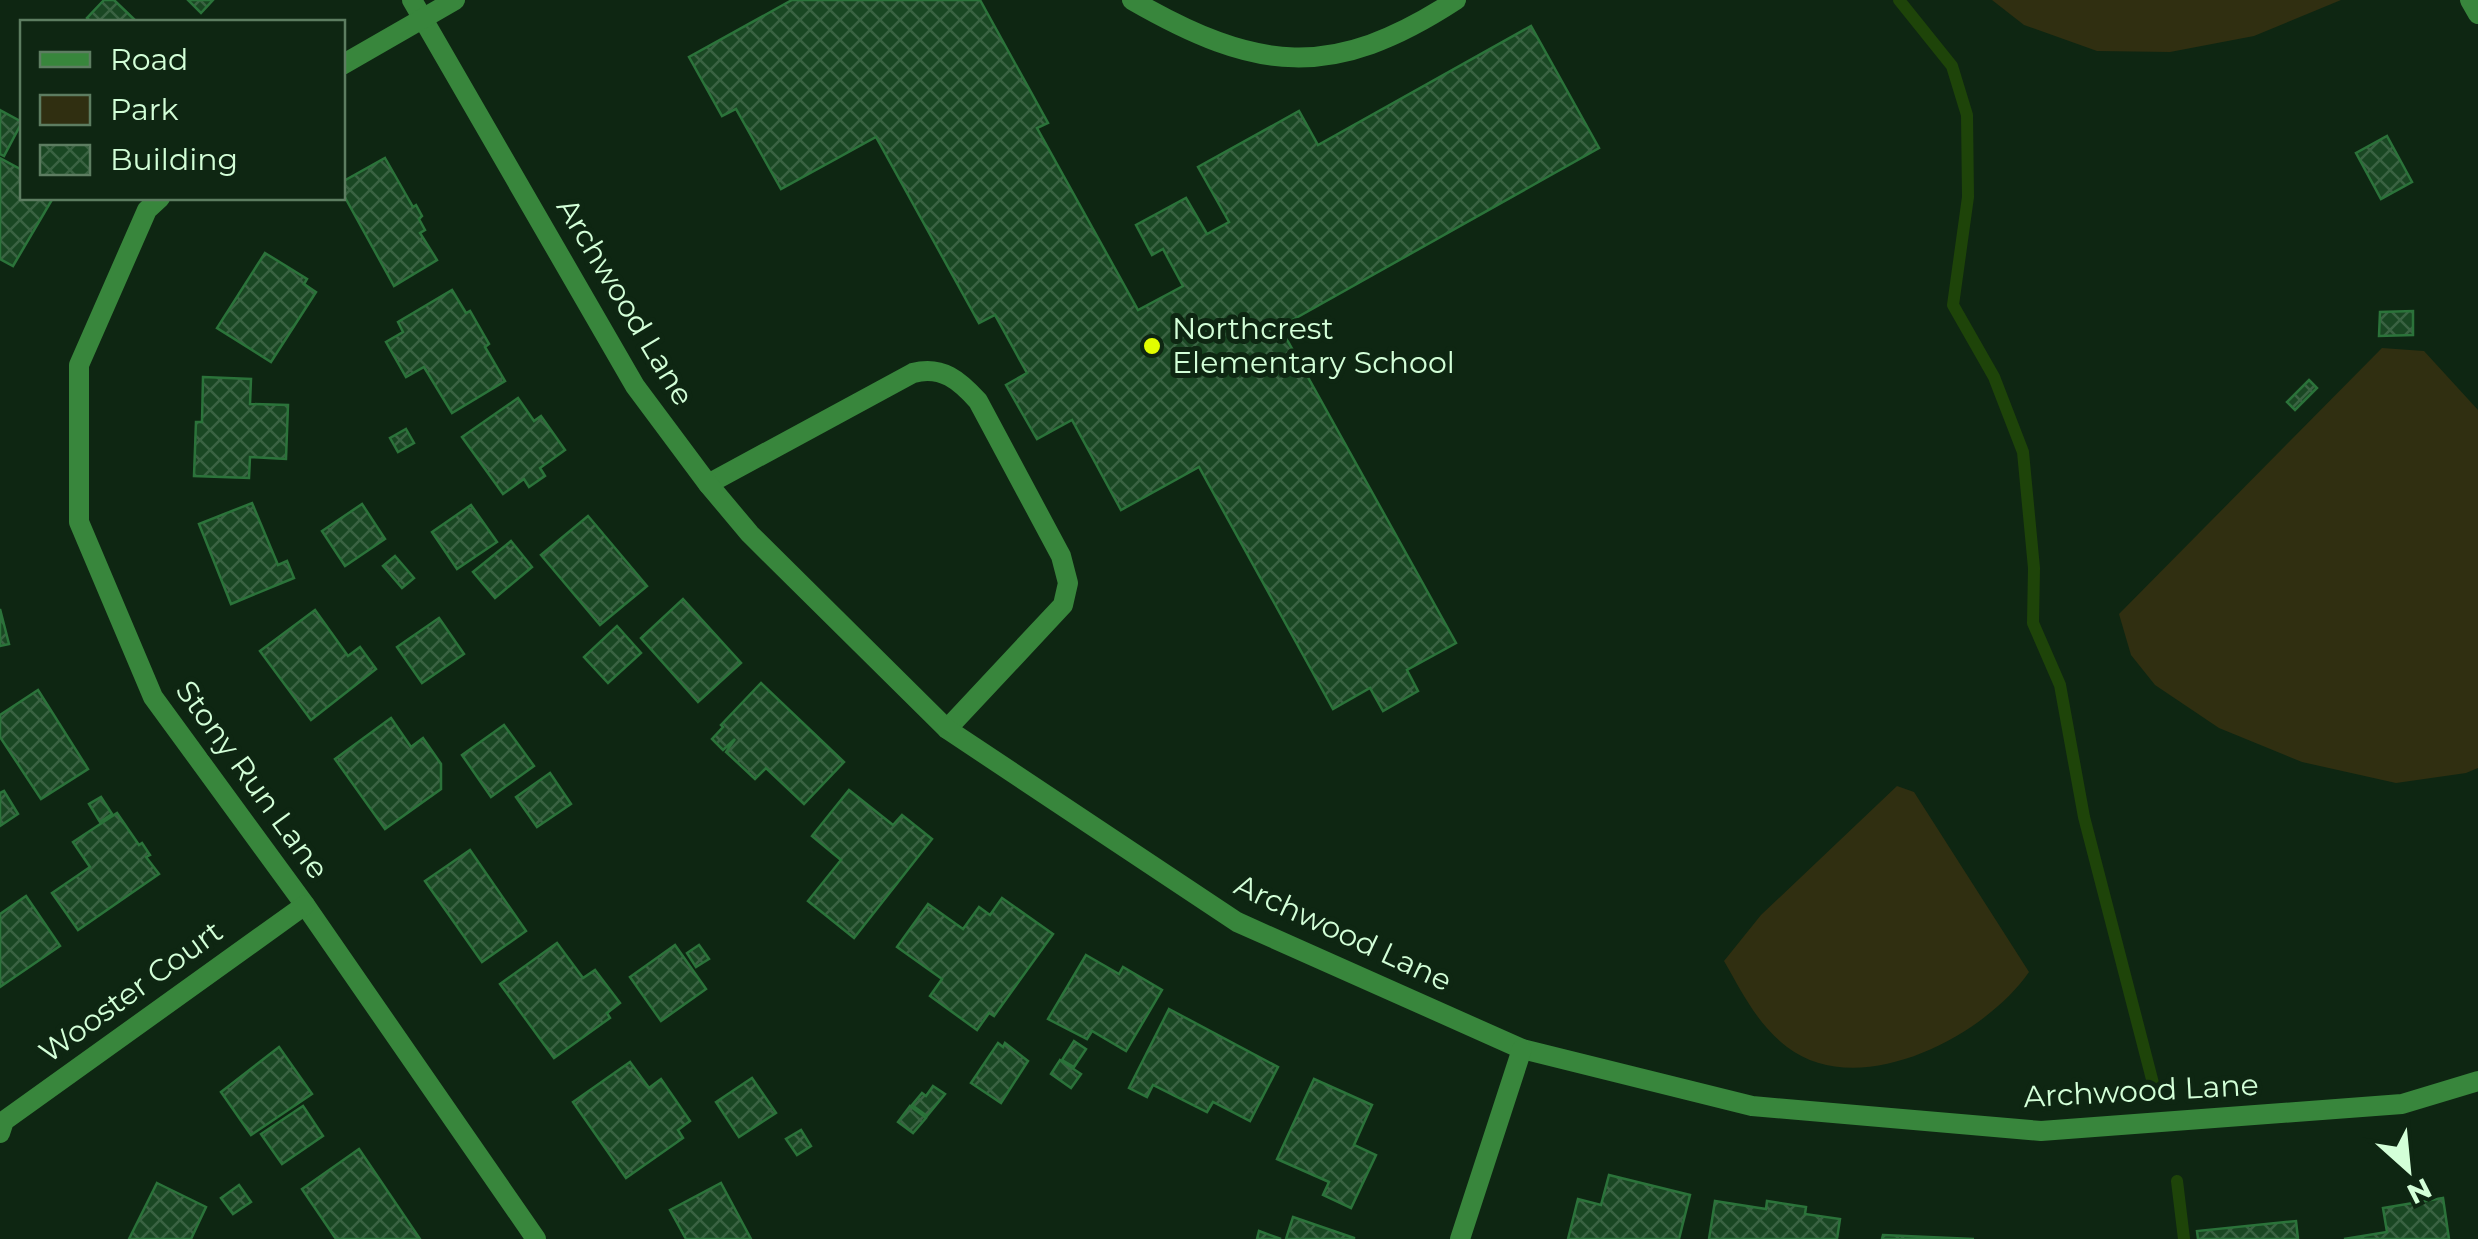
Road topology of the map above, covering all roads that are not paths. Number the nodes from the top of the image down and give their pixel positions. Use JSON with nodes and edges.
{"nodes":[{"id":1,"x":456,"y":0,"type":"edge"},
{"id":2,"x":1132,"y":0,"type":"edge"},
{"id":3,"x":1456,"y":0,"type":"edge"},
{"id":4,"x":2470,"y":0,"type":"edge"},
{"id":5,"x":418,"y":9,"type":"edge"},
{"id":6,"x":2478,"y":14,"type":"edge"},
{"id":7,"x":345,"y":63,"type":"edge"},
{"id":8,"x":158,"y":200,"type":"edge"},
{"id":9,"x":708,"y":484,"type":"junction"},
{"id":10,"x":947,"y":728,"type":"junction"},
{"id":11,"x":305,"y":905,"type":"junction"},
{"id":12,"x":1522,"y":1049,"type":"junction"},
{"id":13,"x":2478,"y":1081,"type":"edge"},
{"id":14,"x":0,"y":1133,"type":"edge"},
{"id":15,"x":536,"y":1239,"type":"edge"},
{"id":16,"x":1460,"y":1239,"type":"edge"}],
"edges":[{"from":1,"to":5,"type":"street"},
{"from":2,"to":3,"type":"street"},
{"from":4,"to":6,"type":"street"},
{"from":5,"to":7,"type":"street"},
{"from":5,"to":9,"type":"street","name":"Archwood Lane"},
{"from":8,"to":11,"type":"street","name":"Stony Run Lane"},
{"from":9,"to":10,"type":"street","name":"Archwood Lane"},
{"from":9,"to":10,"type":"street"},
{"from":10,"to":12,"type":"street","name":"Archwood Lane"},
{"from":11,"to":14,"type":"street","name":"Wooster Court"},
{"from":11,"to":15,"type":"street","name":"Stony Run Lane"},
{"from":12,"to":13,"type":"street","name":"Archwood Lane"},
{"from":12,"to":16,"type":"street"}]}
